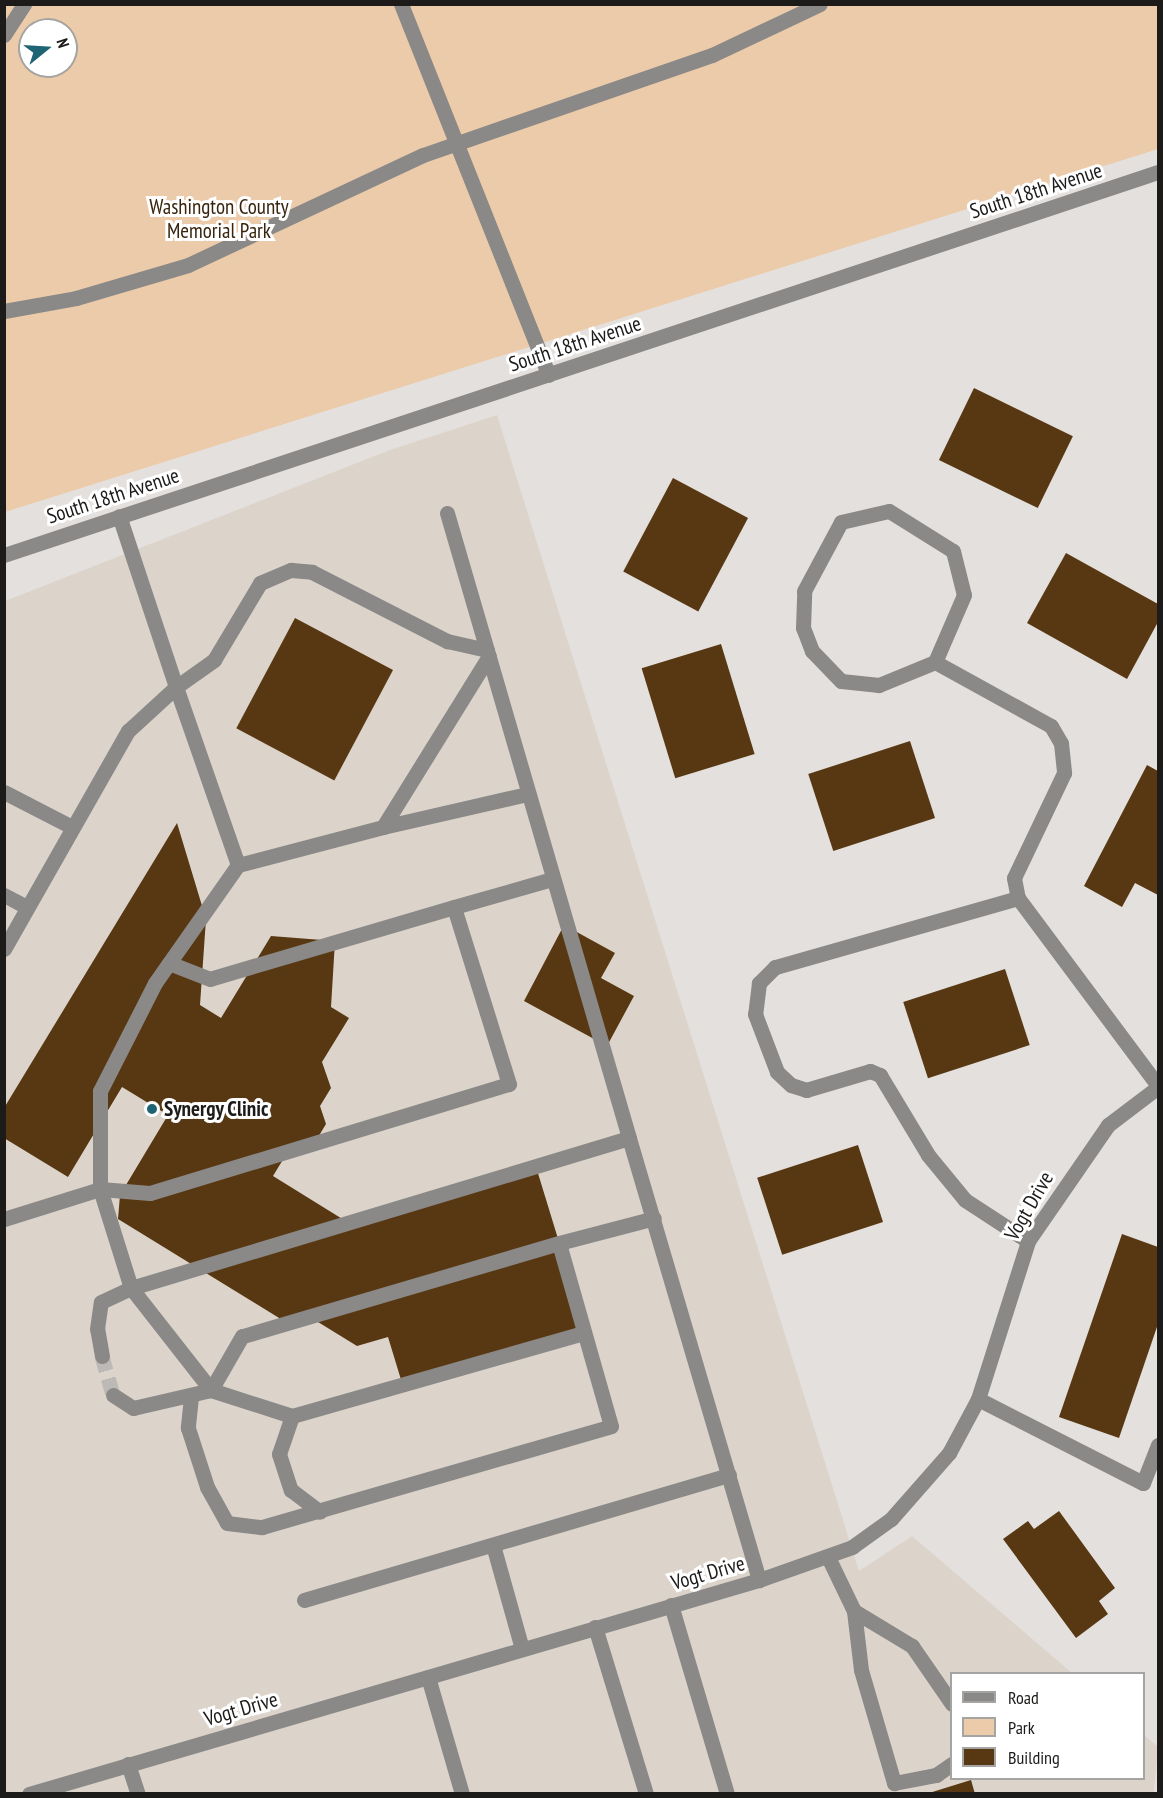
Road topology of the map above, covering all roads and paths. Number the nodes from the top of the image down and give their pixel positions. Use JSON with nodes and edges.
{"nodes":[{"id":1,"x":24,"y":4,"type":"edge"},
{"id":2,"x":401,"y":4,"type":"edge"},
{"id":3,"x":820,"y":4,"type":"edge"},
{"id":4,"x":4,"y":35,"type":"edge"},
{"id":5,"x":456,"y":142,"type":"junction"},
{"id":6,"x":1158,"y":172,"type":"edge"},
{"id":7,"x":4,"y":310,"type":"edge"},
{"id":8,"x":549,"y":375,"type":"junction"},
{"id":9,"x":447,"y":513,"type":"dead end"},
{"id":10,"x":119,"y":516,"type":"junction"},
{"id":11,"x":4,"y":555,"type":"edge"},
{"id":12,"x":488,"y":653,"type":"junction"},
{"id":13,"x":935,"y":662,"type":"junction"},
{"id":14,"x":176,"y":687,"type":"junction"},
{"id":15,"x":4,"y":792,"type":"edge"},
{"id":16,"x":527,"y":795,"type":"junction"},
{"id":17,"x":70,"y":826,"type":"junction"},
{"id":18,"x":383,"y":827,"type":"junction"},
{"id":19,"x":238,"y":865,"type":"junction"},
{"id":20,"x":552,"y":879,"type":"junction"},
{"id":21,"x":4,"y":895,"type":"edge"},
{"id":22,"x":1018,"y":898,"type":"junction"},
{"id":23,"x":27,"y":907,"type":"junction"},
{"id":24,"x":454,"y":907,"type":"junction"},
{"id":25,"x":4,"y":949,"type":"edge"},
{"id":26,"x":169,"y":963,"type":"junction"},
{"id":27,"x":1158,"y":1087,"type":"edge"},
{"id":28,"x":629,"y":1138,"type":"junction"},
{"id":29,"x":100,"y":1189,"type":"junction"},
{"id":30,"x":654,"y":1218,"type":"junction"},
{"id":31,"x":4,"y":1219,"type":"edge"},
{"id":32,"x":1028,"y":1241,"type":"junction"},
{"id":33,"x":559,"y":1243,"type":"junction"},
{"id":34,"x":131,"y":1288,"type":"junction"},
{"id":35,"x":583,"y":1333,"type":"junction"},
{"id":36,"x":102,"y":1356,"type":"tunnel mouth"},
{"id":37,"x":211,"y":1390,"type":"junction"},
{"id":38,"x":113,"y":1395,"type":"dead end"},
{"id":39,"x":191,"y":1397,"type":"junction"},
{"id":40,"x":978,"y":1399,"type":"junction"},
{"id":41,"x":292,"y":1416,"type":"junction"},
{"id":42,"x":1158,"y":1445,"type":"edge"},
{"id":43,"x":729,"y":1475,"type":"junction"},
{"id":44,"x":320,"y":1512,"type":"junction"},
{"id":45,"x":493,"y":1545,"type":"junction"},
{"id":46,"x":828,"y":1557,"type":"junction"},
{"id":47,"x":759,"y":1580,"type":"junction"},
{"id":48,"x":304,"y":1600,"type":"dead end"},
{"id":49,"x":671,"y":1605,"type":"junction"},
{"id":50,"x":854,"y":1611,"type":"junction"},
{"id":51,"x":595,"y":1627,"type":"junction"},
{"id":52,"x":522,"y":1649,"type":"junction"},
{"id":53,"x":428,"y":1677,"type":"junction"},
{"id":54,"x":950,"y":1703,"type":"edge"},
{"id":55,"x":128,"y":1764,"type":"junction"},
{"id":56,"x":950,"y":1765,"type":"edge"},
{"id":57,"x":29,"y":1794,"type":"edge"},
{"id":58,"x":138,"y":1794,"type":"edge"},
{"id":59,"x":462,"y":1794,"type":"edge"},
{"id":60,"x":646,"y":1794,"type":"edge"},
{"id":61,"x":727,"y":1794,"type":"edge"}],
"edges":[{"from":1,"to":4,"type":"street"},
{"from":2,"to":5,"type":"street"},
{"from":3,"to":5,"type":"street"},
{"from":5,"to":7,"type":"street"},
{"from":5,"to":8,"type":"street"},
{"from":6,"to":8,"type":"street","name":"South 18th Avenue"},
{"from":8,"to":10,"type":"street","name":"South 18th Avenue"},
{"from":9,"to":12,"type":"street"},
{"from":10,"to":11,"type":"street","name":"South 18th Avenue"},
{"from":10,"to":14,"type":"street"},
{"from":12,"to":14,"type":"street"},
{"from":12,"to":16,"type":"street"},
{"from":12,"to":18,"type":"street"},
{"from":13,"to":13,"type":"street"},
{"from":13,"to":22,"type":"street"},
{"from":14,"to":17,"type":"street"},
{"from":14,"to":19,"type":"street"},
{"from":15,"to":17,"type":"street"},
{"from":16,"to":18,"type":"street"},
{"from":16,"to":20,"type":"street"},
{"from":17,"to":23,"type":"street"},
{"from":18,"to":19,"type":"street"},
{"from":19,"to":26,"type":"street"},
{"from":20,"to":24,"type":"street"},
{"from":20,"to":28,"type":"street"},
{"from":21,"to":23,"type":"street"},
{"from":22,"to":27,"type":"street"},
{"from":22,"to":32,"type":"street"},
{"from":23,"to":25,"type":"street"},
{"from":24,"to":26,"type":"street"},
{"from":24,"to":29,"type":"street"},
{"from":26,"to":29,"type":"street"},
{"from":27,"to":32,"type":"street","name":"Vogt Drive"},
{"from":28,"to":30,"type":"street"},
{"from":28,"to":34,"type":"street"},
{"from":29,"to":31,"type":"street"},
{"from":29,"to":34,"type":"street"},
{"from":30,"to":33,"type":"street"},
{"from":30,"to":43,"type":"street"},
{"from":32,"to":40,"type":"street","name":"Vogt Drive"},
{"from":33,"to":35,"type":"street"},
{"from":33,"to":37,"type":"street"},
{"from":34,"to":36,"type":"street"},
{"from":34,"to":37,"type":"street"},
{"from":35,"to":41,"type":"street"},
{"from":35,"to":44,"type":"street"},
{"from":37,"to":39,"type":"street"},
{"from":37,"to":41,"type":"street"},
{"from":38,"to":39,"type":"street"},
{"from":39,"to":44,"type":"street"},
{"from":40,"to":42,"type":"street"},
{"from":40,"to":46,"type":"street","name":"Vogt Drive"},
{"from":41,"to":44,"type":"street"},
{"from":43,"to":45,"type":"street"},
{"from":43,"to":47,"type":"street"},
{"from":45,"to":48,"type":"street"},
{"from":45,"to":52,"type":"street"},
{"from":46,"to":47,"type":"street","name":"Vogt Drive"},
{"from":46,"to":50,"type":"street"},
{"from":47,"to":49,"type":"street","name":"Vogt Drive"},
{"from":49,"to":51,"type":"street","name":"Vogt Drive"},
{"from":49,"to":61,"type":"street"},
{"from":50,"to":54,"type":"street"},
{"from":50,"to":56,"type":"street"},
{"from":51,"to":52,"type":"street","name":"Vogt Drive"},
{"from":51,"to":60,"type":"street"},
{"from":52,"to":53,"type":"street","name":"Vogt Drive"},
{"from":53,"to":55,"type":"street","name":"Vogt Drive"},
{"from":53,"to":59,"type":"street"},
{"from":55,"to":57,"type":"street","name":"Vogt Drive"},
{"from":55,"to":58,"type":"street"}]}
